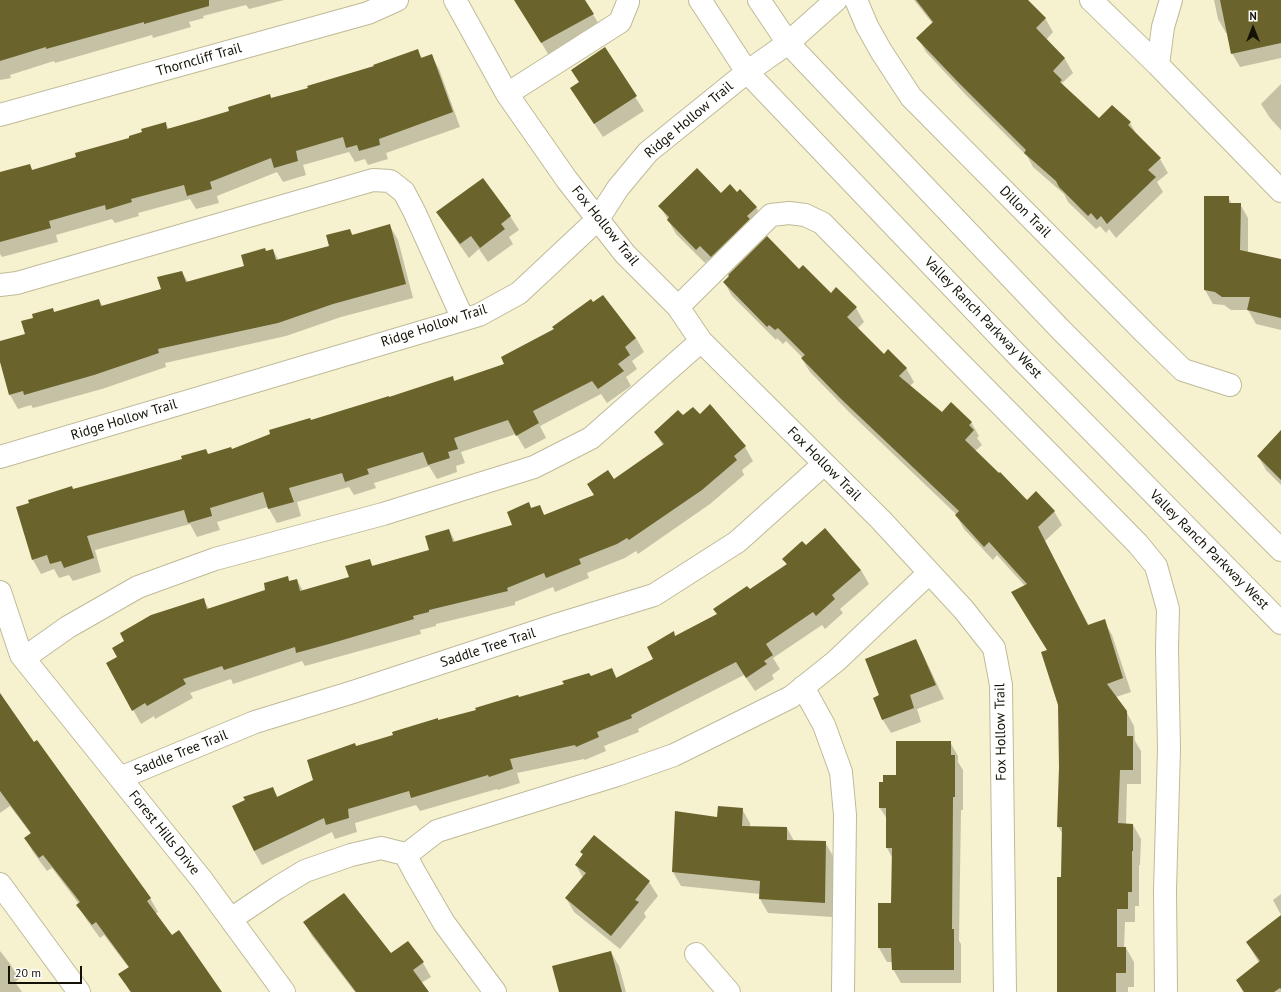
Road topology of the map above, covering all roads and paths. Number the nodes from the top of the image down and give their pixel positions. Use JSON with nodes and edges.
{"nodes":[{"id":1,"x":397,"y":0,"type":"edge"},
{"id":2,"x":456,"y":0,"type":"edge"},
{"id":3,"x":628,"y":0,"type":"edge"},
{"id":4,"x":700,"y":0,"type":"edge"},
{"id":5,"x":758,"y":0,"type":"edge"},
{"id":6,"x":836,"y":0,"type":"edge"},
{"id":7,"x":856,"y":0,"type":"edge"},
{"id":8,"x":1091,"y":0,"type":"edge"},
{"id":9,"x":1172,"y":0,"type":"edge"},
{"id":10,"x":788,"y":43,"type":"junction"},
{"id":11,"x":1158,"y":65,"type":"junction"},
{"id":12,"x":747,"y":72,"type":"junction"},
{"id":13,"x":507,"y":94,"type":"junction"},
{"id":14,"x":0,"y":115,"type":"edge"},
{"id":15,"x":1281,"y":191,"type":"edge"},
{"id":16,"x":598,"y":219,"type":"junction"},
{"id":17,"x":0,"y":286,"type":"edge"},
{"id":18,"x":678,"y":307,"type":"junction"},
{"id":19,"x":463,"y":319,"type":"junction"},
{"id":20,"x":701,"y":341,"type":"junction"},
{"id":21,"x":1230,"y":385,"type":"dead end"},
{"id":22,"x":0,"y":457,"type":"edge"},
{"id":23,"x":824,"y":464,"type":"junction"},
{"id":24,"x":1281,"y":550,"type":"edge"},
{"id":25,"x":929,"y":572,"type":"junction"},
{"id":26,"x":0,"y":592,"type":"edge"},
{"id":27,"x":1281,"y":623,"type":"edge"},
{"id":28,"x":24,"y":658,"type":"junction"},
{"id":29,"x":803,"y":687,"type":"junction"},
{"id":30,"x":120,"y":778,"type":"junction"},
{"id":31,"x":406,"y":855,"type":"junction"},
{"id":32,"x":0,"y":884,"type":"edge"},
{"id":33,"x":231,"y":919,"type":"junction"},
{"id":34,"x":696,"y":954,"type":"dead end"},
{"id":35,"x":79,"y":992,"type":"edge"},
{"id":36,"x":284,"y":992,"type":"edge"},
{"id":37,"x":495,"y":992,"type":"edge"},
{"id":38,"x":729,"y":992,"type":"edge"},
{"id":39,"x":843,"y":992,"type":"edge"},
{"id":40,"x":1005,"y":992,"type":"edge"},
{"id":41,"x":1166,"y":992,"type":"edge"}],
"edges":[{"from":1,"to":14,"type":"street","name":"Thorncliff Trail"},
{"from":2,"to":13,"type":"street","name":"Fox Hollow Trail"},
{"from":3,"to":13,"type":"street"},
{"from":4,"to":12,"type":"street","name":"Valley Ranch Parkway West"},
{"from":5,"to":10,"type":"street"},
{"from":6,"to":10,"type":"street","name":"Ridge Hollow Trail"},
{"from":7,"to":21,"type":"street","name":"Dillon Trail"},
{"from":8,"to":11,"type":"street"},
{"from":9,"to":11,"type":"street"},
{"from":10,"to":12,"type":"street","name":"Ridge Hollow Trail"},
{"from":10,"to":24,"type":"street"},
{"from":11,"to":15,"type":"street"},
{"from":12,"to":16,"type":"street","name":"Ridge Hollow Trail"},
{"from":12,"to":27,"type":"street","name":"Valley Ranch Parkway West"},
{"from":13,"to":16,"type":"street","name":"Fox Hollow Trail"},
{"from":16,"to":18,"type":"street","name":"Fox Hollow Trail"},
{"from":16,"to":19,"type":"street","name":"Ridge Hollow Trail"},
{"from":17,"to":19,"type":"street"},
{"from":18,"to":20,"type":"street","name":"Fox Hollow Trail"},
{"from":18,"to":41,"type":"street"},
{"from":19,"to":22,"type":"street","name":"Ridge Hollow Trail"},
{"from":20,"to":23,"type":"street","name":"Fox Hollow Trail"},
{"from":20,"to":28,"type":"street"},
{"from":23,"to":25,"type":"street","name":"Fox Hollow Trail"},
{"from":23,"to":30,"type":"street","name":"Saddle Tree Trail"},
{"from":25,"to":29,"type":"street"},
{"from":25,"to":40,"type":"street","name":"Fox Hollow Trail"},
{"from":26,"to":28,"type":"street","name":"Forest Hills Drive"},
{"from":28,"to":30,"type":"street","name":"Forest Hills Drive"},
{"from":29,"to":31,"type":"street"},
{"from":29,"to":39,"type":"street"},
{"from":30,"to":33,"type":"street","name":"Forest Hills Drive"},
{"from":31,"to":33,"type":"street"},
{"from":31,"to":37,"type":"street"},
{"from":32,"to":35,"type":"street"},
{"from":33,"to":36,"type":"street","name":"Forest Hills Drive"},
{"from":34,"to":38,"type":"street"}]}
